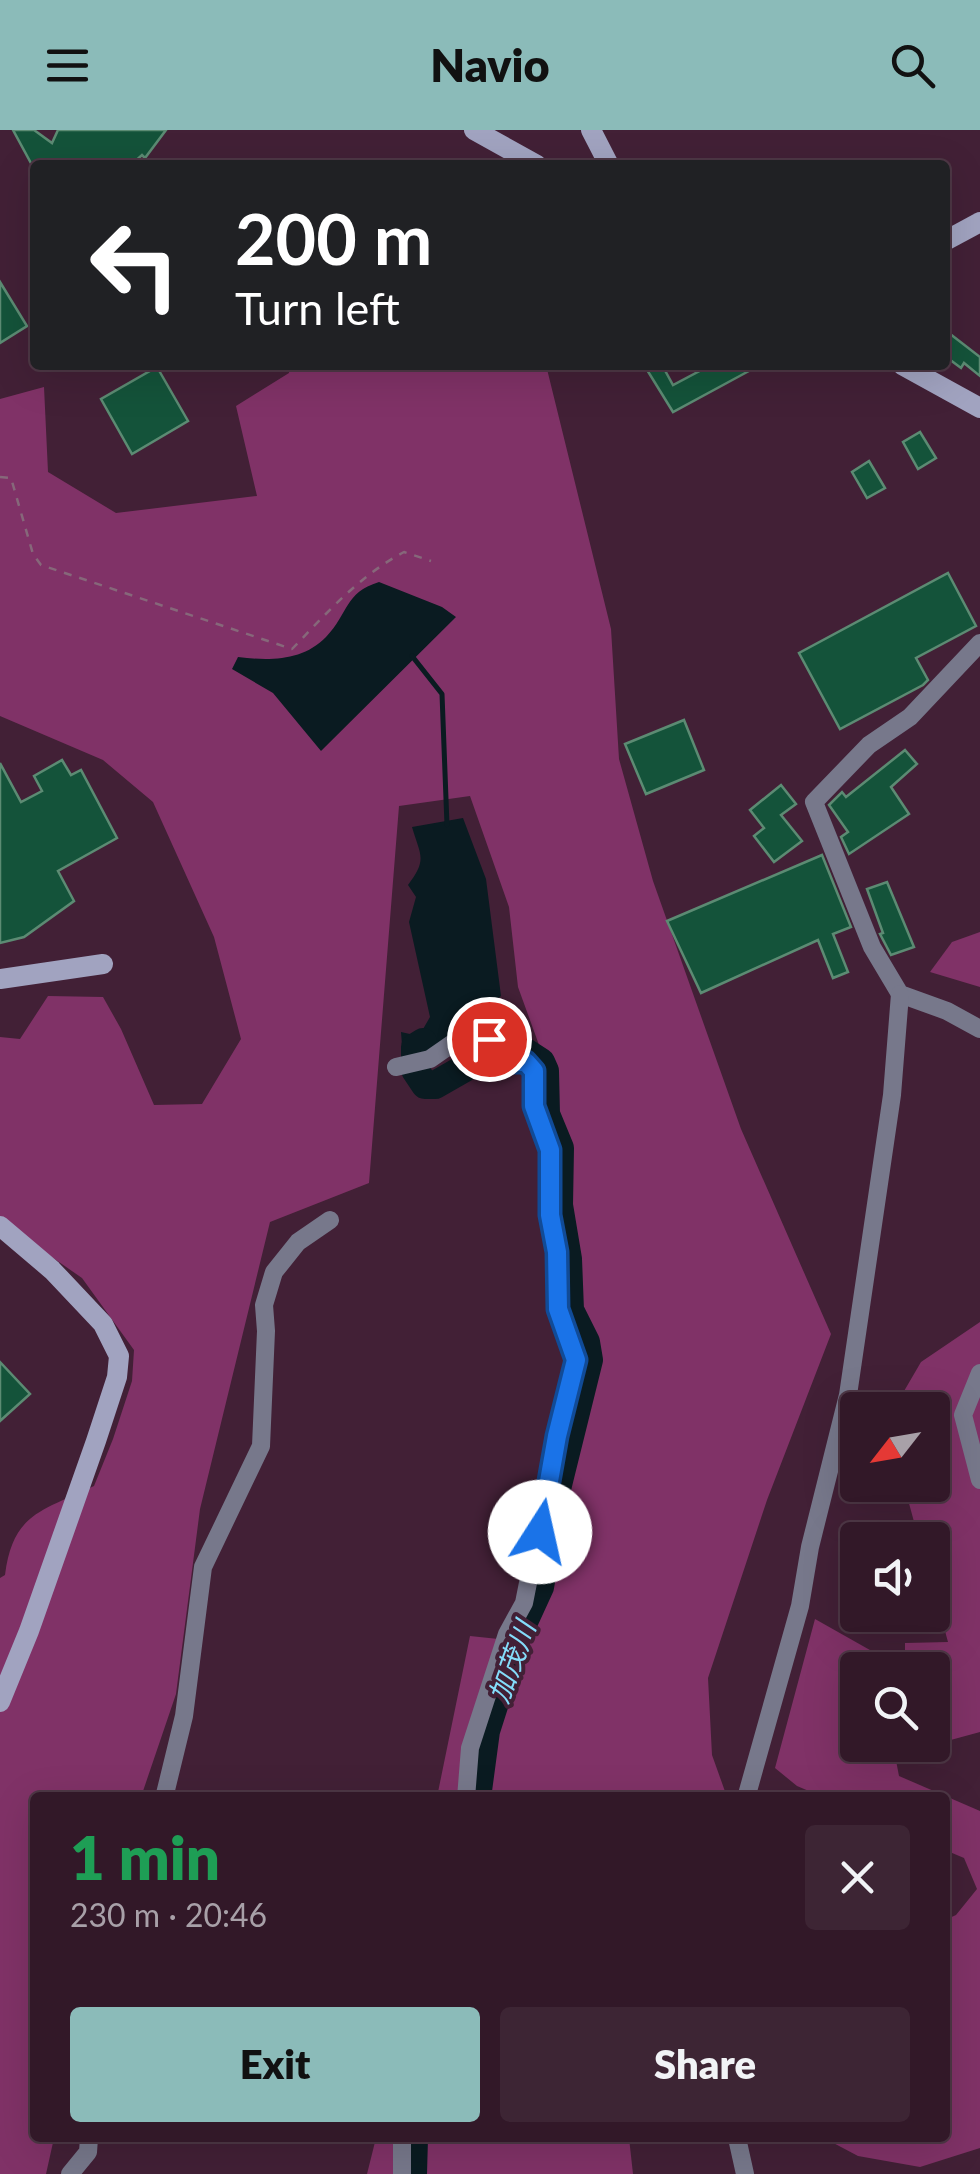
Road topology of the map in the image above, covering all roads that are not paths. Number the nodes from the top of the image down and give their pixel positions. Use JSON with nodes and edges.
{"nodes":[{"id":1,"x":474,"y":130,"type":"edge"},
{"id":2,"x":591,"y":130,"type":"edge"},
{"id":3,"x":528,"y":160,"type":"edge"},
{"id":4,"x":606,"y":160,"type":"edge"},
{"id":5,"x":980,"y":222,"type":"edge"},
{"id":6,"x":950,"y":237,"type":"edge"},
{"id":7,"x":911,"y":370,"type":"edge"},
{"id":8,"x":980,"y":408,"type":"edge"},
{"id":9,"x":980,"y":643,"type":"edge"},
{"id":10,"x":103,"y":964,"type":"dead end"},
{"id":11,"x":0,"y":979,"type":"edge"},
{"id":12,"x":900,"y":994,"type":"junction"},
{"id":13,"x":980,"y":1029,"type":"edge"},
{"id":14,"x":396,"y":1067,"type":"dead end"},
{"id":15,"x":330,"y":1220,"type":"dead end"},
{"id":16,"x":0,"y":1226,"type":"edge"},
{"id":17,"x":980,"y":1373,"type":"edge"},
{"id":18,"x":980,"y":1480,"type":"edge"},
{"id":19,"x":0,"y":1702,"type":"edge"},
{"id":20,"x":165,"y":1792,"type":"edge"},
{"id":21,"x":466,"y":1792,"type":"edge"},
{"id":22,"x":748,"y":1792,"type":"edge"},
{"id":23,"x":89,"y":2142,"type":"edge"},
{"id":24,"x":402,"y":2142,"type":"edge"},
{"id":25,"x":738,"y":2142,"type":"edge"},
{"id":26,"x":70,"y":2174,"type":"edge"},
{"id":27,"x":402,"y":2174,"type":"edge"},
{"id":28,"x":745,"y":2174,"type":"edge"}],
"edges":[{"from":1,"to":3,"type":"street"},
{"from":2,"to":4,"type":"street"},
{"from":5,"to":6,"type":"street"},
{"from":7,"to":8,"type":"street"},
{"from":9,"to":12,"type":"street"},
{"from":10,"to":11,"type":"street"},
{"from":12,"to":13,"type":"street"},
{"from":12,"to":22,"type":"street"},
{"from":14,"to":21,"type":"street"},
{"from":15,"to":20,"type":"street"},
{"from":16,"to":19,"type":"street"},
{"from":17,"to":18,"type":"street"},
{"from":23,"to":26,"type":"street"},
{"from":24,"to":27,"type":"street"},
{"from":25,"to":28,"type":"street"}]}
